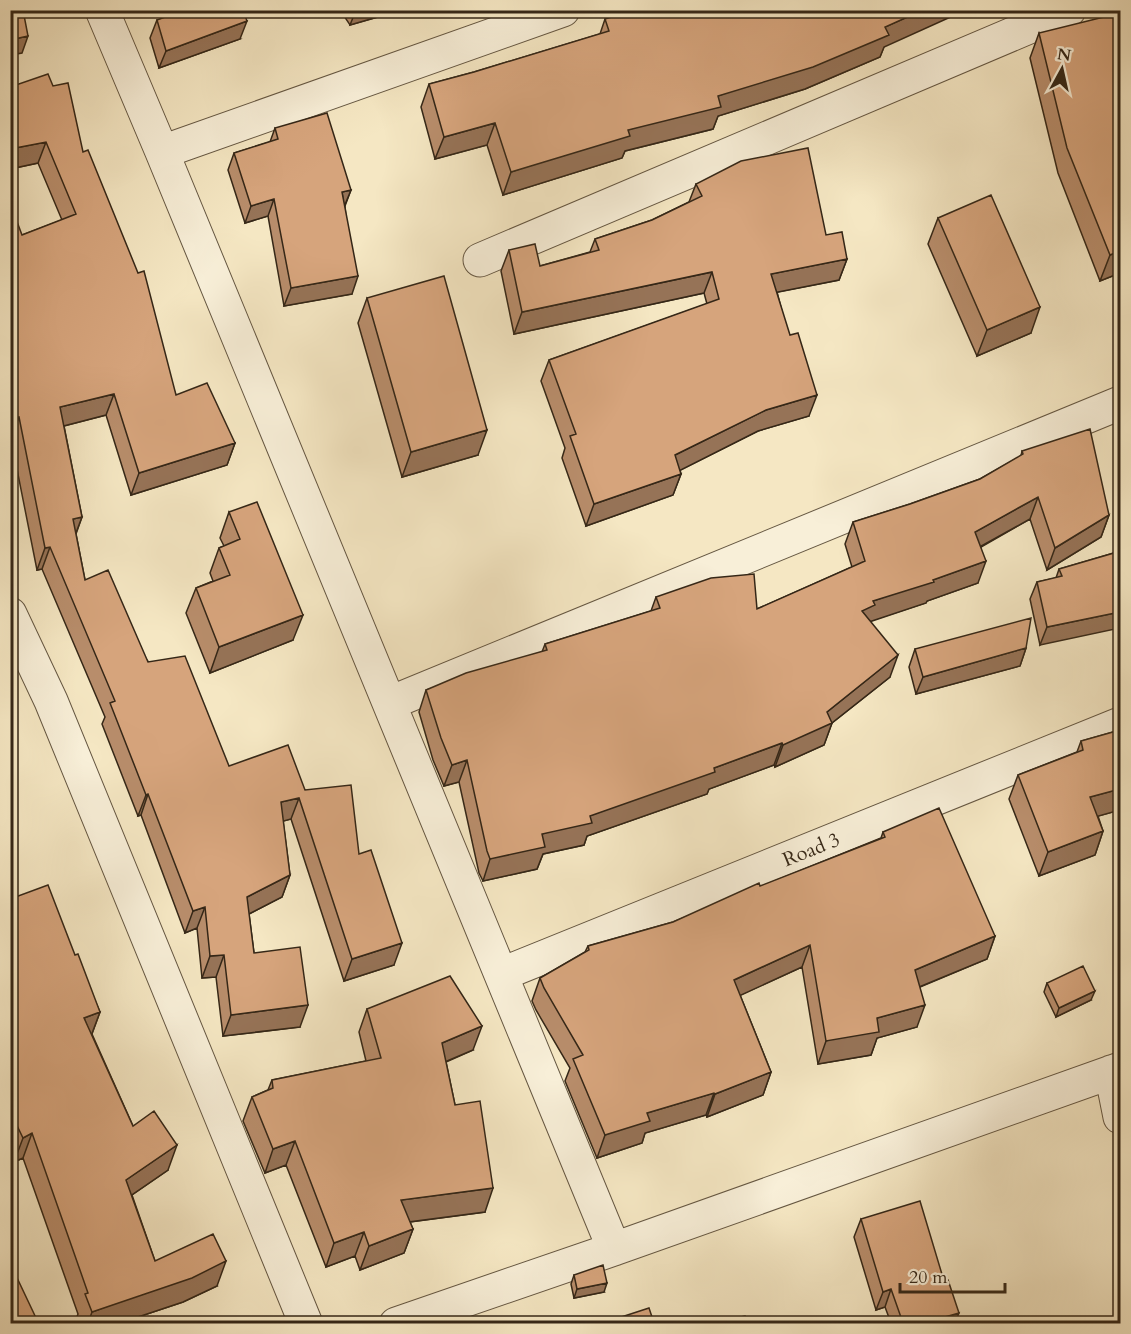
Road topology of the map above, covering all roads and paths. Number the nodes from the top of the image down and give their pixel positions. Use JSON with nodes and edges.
{"nodes":[{"id":1,"x":102,"y":10,"type":"edge"},
{"id":2,"x":563,"y":10,"type":"edge"},
{"id":3,"x":1069,"y":10,"type":"edge"},
{"id":4,"x":162,"y":152,"type":"junction"},
{"id":5,"x":480,"y":260,"type":"dead end"},
{"id":6,"x":1120,"y":403,"type":"edge"},
{"id":7,"x":10,"y":614,"type":"edge"},
{"id":8,"x":390,"y":703,"type":"junction"},
{"id":9,"x":1120,"y":723,"type":"edge"},
{"id":10,"x":502,"y":974,"type":"junction"},
{"id":11,"x":1116,"y":1070,"type":"edge"},
{"id":12,"x":1120,"y":1117,"type":"edge"},
{"id":13,"x":614,"y":1249,"type":"junction"},
{"id":14,"x":306,"y":1323,"type":"edge"},
{"id":15,"x":396,"y":1323,"type":"edge"}],
"edges":[{"from":1,"to":4,"type":"street"},
{"from":2,"to":4,"type":"street"},
{"from":3,"to":5,"type":"street"},
{"from":4,"to":8,"type":"street"},
{"from":6,"to":8,"type":"street"},
{"from":7,"to":14,"type":"street"},
{"from":8,"to":10,"type":"street"},
{"from":9,"to":10,"type":"street","name":"Road 3"},
{"from":10,"to":13,"type":"street"},
{"from":11,"to":12,"type":"street"},
{"from":11,"to":13,"type":"street"},
{"from":13,"to":15,"type":"street"}]}
